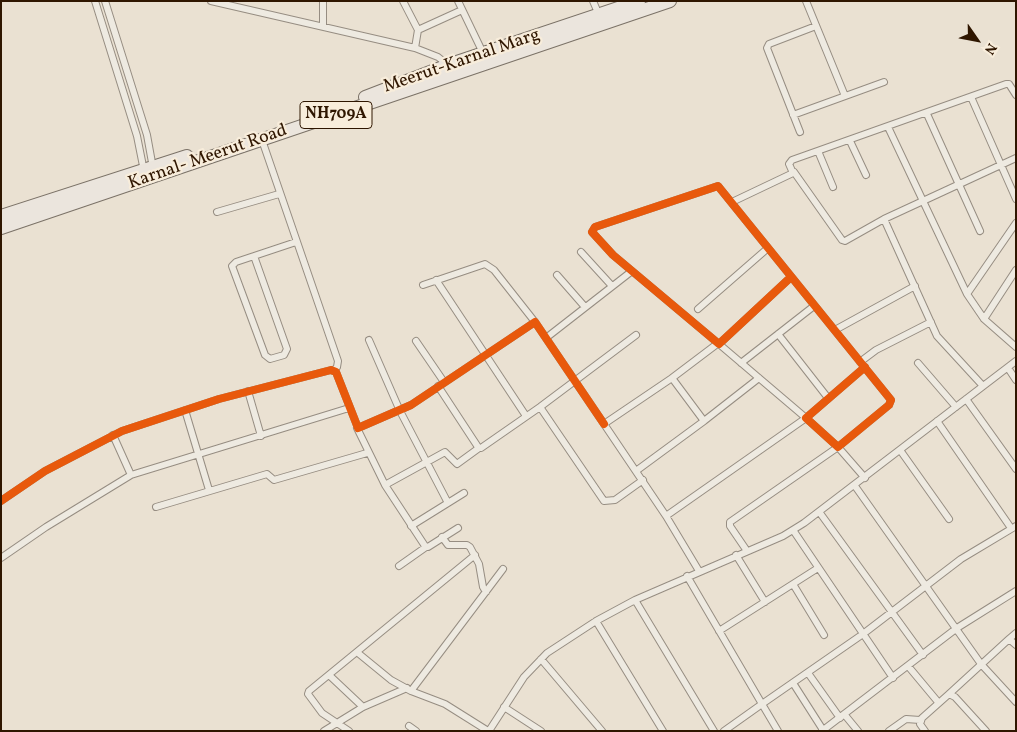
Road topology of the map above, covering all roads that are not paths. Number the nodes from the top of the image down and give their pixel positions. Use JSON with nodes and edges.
{"nodes":[{"id":1,"x":95,"y":1,"type":"edge"},
{"id":2,"x":105,"y":1,"type":"edge"},
{"id":3,"x":211,"y":1,"type":"edge"},
{"id":4,"x":323,"y":1,"type":"edge"},
{"id":5,"x":403,"y":1,"type":"edge"},
{"id":6,"x":458,"y":1,"type":"edge"},
{"id":7,"x":593,"y":1,"type":"edge"},
{"id":8,"x":639,"y":1,"type":"edge"},
{"id":9,"x":670,"y":1,"type":"edge"},
{"id":10,"x":806,"y":1,"type":"edge"},
{"id":11,"x":462,"y":10,"type":"junction"},
{"id":12,"x":599,"y":15,"type":"junction"},
{"id":13,"x":323,"y":26,"type":"junction"},
{"id":14,"x":816,"y":26,"type":"junction"},
{"id":15,"x":418,"y":30,"type":"junction"},
{"id":16,"x":415,"y":48,"type":"junction"},
{"id":17,"x":483,"y":53,"type":"junction"},
{"id":18,"x":449,"y":70,"type":"junction"},
{"id":19,"x":884,"y":82,"type":"dead end"},
{"id":20,"x":1016,"y":95,"type":"edge"},
{"id":21,"x":845,"y":96,"type":"junction"},
{"id":22,"x":972,"y":97,"type":"junction"},
{"id":23,"x":927,"y":114,"type":"junction"},
{"id":24,"x":793,"y":115,"type":"junction"},
{"id":25,"x":888,"y":127,"type":"junction"},
{"id":26,"x":800,"y":132,"type":"dead end"},
{"id":27,"x":262,"y":140,"type":"junction"},
{"id":28,"x":850,"y":140,"type":"junction"},
{"id":29,"x":818,"y":151,"type":"junction"},
{"id":30,"x":1016,"y":158,"type":"edge"},
{"id":31,"x":1000,"y":166,"type":"junction"},
{"id":32,"x":794,"y":172,"type":"junction"},
{"id":33,"x":149,"y":173,"type":"junction"},
{"id":34,"x":866,"y":175,"type":"dead end"},
{"id":35,"x":959,"y":185,"type":"junction"},
{"id":36,"x":833,"y":186,"type":"dead end"},
{"id":37,"x":279,"y":194,"type":"junction"},
{"id":38,"x":1016,"y":199,"type":"edge"},
{"id":39,"x":732,"y":202,"type":"junction"},
{"id":40,"x":923,"y":202,"type":"junction"},
{"id":41,"x":217,"y":212,"type":"dead end"},
{"id":42,"x":1,"y":216,"type":"edge"},
{"id":43,"x":884,"y":219,"type":"junction"},
{"id":44,"x":1016,"y":223,"type":"edge"},
{"id":45,"x":1,"y":228,"type":"edge"},
{"id":46,"x":980,"y":231,"type":"dead end"},
{"id":47,"x":296,"y":242,"type":"junction"},
{"id":48,"x":768,"y":248,"type":"junction"},
{"id":49,"x":582,"y":252,"type":"dead end"},
{"id":50,"x":254,"y":256,"type":"junction"},
{"id":51,"x":1016,"y":270,"type":"edge"},
{"id":52,"x":632,"y":271,"type":"junction"},
{"id":53,"x":557,"y":275,"type":"dead end"},
{"id":54,"x":791,"y":277,"type":"junction"},
{"id":55,"x":436,"y":280,"type":"junction"},
{"id":56,"x":423,"y":285,"type":"dead end"},
{"id":57,"x":612,"y":286,"type":"junction"},
{"id":58,"x":915,"y":286,"type":"junction"},
{"id":59,"x":967,"y":294,"type":"junction"},
{"id":60,"x":814,"y":306,"type":"junction"},
{"id":61,"x":585,"y":307,"type":"junction"},
{"id":62,"x":698,"y":309,"type":"dead end"},
{"id":63,"x":984,"y":319,"type":"junction"},
{"id":64,"x":535,"y":322,"type":"junction"},
{"id":65,"x":931,"y":322,"type":"junction"},
{"id":66,"x":835,"y":330,"type":"junction"},
{"id":67,"x":778,"y":334,"type":"junction"},
{"id":68,"x":636,"y":336,"type":"dead end"},
{"id":69,"x":546,"y":338,"type":"junction"},
{"id":70,"x":370,"y":340,"type":"dead end"},
{"id":71,"x":416,"y":341,"type":"dead end"},
{"id":72,"x":718,"y":344,"type":"junction"},
{"id":73,"x":1016,"y":347,"type":"edge"},
{"id":74,"x":485,"y":354,"type":"junction"},
{"id":75,"x":1016,"y":361,"type":"edge"},
{"id":76,"x":741,"y":363,"type":"junction"},
{"id":77,"x":918,"y":363,"type":"dead end"},
{"id":78,"x":862,"y":364,"type":"junction"},
{"id":79,"x":1008,"y":368,"type":"junction"},
{"id":80,"x":334,"y":370,"type":"junction"},
{"id":81,"x":672,"y":378,"type":"junction"},
{"id":82,"x":759,"y":378,"type":"junction"},
{"id":83,"x":574,"y":380,"type":"junction"},
{"id":84,"x":1016,"y":380,"type":"edge"},
{"id":85,"x":444,"y":382,"type":"junction"},
{"id":86,"x":438,"y":386,"type":"junction"},
{"id":87,"x":983,"y":386,"type":"junction"},
{"id":88,"x":248,"y":391,"type":"junction"},
{"id":89,"x":828,"y":398,"type":"junction"},
{"id":90,"x":966,"y":399,"type":"junction"},
{"id":91,"x":956,"y":407,"type":"junction"},
{"id":92,"x":349,"y":408,"type":"junction"},
{"id":93,"x":540,"y":408,"type":"junction"},
{"id":94,"x":185,"y":410,"type":"junction"},
{"id":95,"x":400,"y":411,"type":"junction"},
{"id":96,"x":526,"y":416,"type":"junction"},
{"id":97,"x":806,"y":418,"type":"junction"},
{"id":98,"x":704,"y":421,"type":"junction"},
{"id":99,"x":937,"y":421,"type":"junction"},
{"id":100,"x":604,"y":424,"type":"junction"},
{"id":101,"x":357,"y":428,"type":"junction"},
{"id":102,"x":113,"y":435,"type":"junction"},
{"id":103,"x":261,"y":436,"type":"junction"},
{"id":104,"x":838,"y":446,"type":"junction"},
{"id":105,"x":479,"y":448,"type":"junction"},
{"id":106,"x":900,"y":450,"type":"junction"},
{"id":107,"x":198,"y":453,"type":"junction"},
{"id":108,"x":368,"y":453,"type":"junction"},
{"id":109,"x":427,"y":464,"type":"junction"},
{"id":110,"x":1016,"y":469,"type":"edge"},
{"id":111,"x":636,"y":471,"type":"junction"},
{"id":112,"x":131,"y":475,"type":"junction"},
{"id":113,"x":865,"y":478,"type":"junction"},
{"id":114,"x":643,"y":480,"type":"junction"},
{"id":115,"x":385,"y":486,"type":"junction"},
{"id":116,"x":855,"y":486,"type":"junction"},
{"id":117,"x":209,"y":490,"type":"junction"},
{"id":118,"x":464,"y":493,"type":"dead end"},
{"id":119,"x":1,"y":501,"type":"edge"},
{"id":120,"x":448,"y":503,"type":"junction"},
{"id":121,"x":156,"y":507,"type":"dead end"},
{"id":122,"x":820,"y":513,"type":"junction"},
{"id":123,"x":666,"y":516,"type":"junction"},
{"id":124,"x":949,"y":519,"type":"dead end"},
{"id":125,"x":411,"y":526,"type":"junction"},
{"id":126,"x":1014,"y":527,"type":"edge"},
{"id":127,"x":458,"y":528,"type":"dead end"},
{"id":128,"x":793,"y":530,"type":"junction"},
{"id":129,"x":442,"y":537,"type":"junction"},
{"id":130,"x":426,"y":547,"type":"junction"},
{"id":131,"x":747,"y":551,"type":"junction"},
{"id":132,"x":475,"y":555,"type":"junction"},
{"id":133,"x":736,"y":556,"type":"junction"},
{"id":134,"x":1,"y":558,"type":"edge"},
{"id":135,"x":399,"y":566,"type":"dead end"},
{"id":136,"x":818,"y":568,"type":"junction"},
{"id":137,"x":502,"y":569,"type":"dead end"},
{"id":138,"x":699,"y":571,"type":"junction"},
{"id":139,"x":687,"y":576,"type":"junction"},
{"id":140,"x":793,"y":584,"type":"junction"},
{"id":141,"x":925,"y":585,"type":"junction"},
{"id":142,"x":1016,"y":591,"type":"edge"},
{"id":143,"x":486,"y":592,"type":"junction"},
{"id":144,"x":635,"y":600,"type":"junction"},
{"id":145,"x":765,"y":602,"type":"junction"},
{"id":146,"x":891,"y":612,"type":"junction"},
{"id":147,"x":596,"y":621,"type":"junction"},
{"id":148,"x":957,"y":628,"type":"junction"},
{"id":149,"x":719,"y":630,"type":"junction"},
{"id":150,"x":1016,"y":632,"type":"edge"},
{"id":151,"x":863,"y":634,"type":"junction"},
{"id":152,"x":824,"y":635,"type":"dead end"},
{"id":153,"x":1009,"y":639,"type":"junction"},
{"id":154,"x":1016,"y":645,"type":"edge"},
{"id":155,"x":358,"y":652,"type":"junction"},
{"id":156,"x":923,"y":655,"type":"junction"},
{"id":157,"x":541,"y":659,"type":"junction"},
{"id":158,"x":981,"y":664,"type":"junction"},
{"id":159,"x":908,"y":666,"type":"junction"},
{"id":160,"x":808,"y":673,"type":"junction"},
{"id":161,"x":329,"y":675,"type":"junction"},
{"id":162,"x":893,"y":678,"type":"junction"},
{"id":163,"x":793,"y":683,"type":"junction"},
{"id":164,"x":409,"y":690,"type":"junction"},
{"id":165,"x":949,"y":694,"type":"junction"},
{"id":166,"x":938,"y":702,"type":"junction"},
{"id":167,"x":1016,"y":702,"type":"edge"},
{"id":168,"x":762,"y":704,"type":"junction"},
{"id":169,"x":363,"y":707,"type":"junction"},
{"id":170,"x":504,"y":707,"type":"junction"},
{"id":171,"x":842,"y":716,"type":"junction"},
{"id":172,"x":920,"y":720,"type":"junction"},
{"id":173,"x":337,"y":722,"type":"junction"},
{"id":174,"x":409,"y":726,"type":"dead end"},
{"id":175,"x":823,"y":730,"type":"edge"},
{"id":176,"x":324,"y":731,"type":"edge"},
{"id":177,"x":350,"y":731,"type":"edge"},
{"id":178,"x":416,"y":731,"type":"edge"},
{"id":179,"x":489,"y":731,"type":"edge"},
{"id":180,"x":541,"y":731,"type":"edge"},
{"id":181,"x":602,"y":731,"type":"edge"},
{"id":182,"x":663,"y":731,"type":"edge"},
{"id":183,"x":714,"y":731,"type":"edge"},
{"id":184,"x":724,"y":731,"type":"edge"},
{"id":185,"x":778,"y":731,"type":"edge"},
{"id":186,"x":858,"y":731,"type":"edge"},
{"id":187,"x":889,"y":731,"type":"edge"},
{"id":188,"x":925,"y":731,"type":"edge"},
{"id":189,"x":986,"y":731,"type":"edge"}],
"edges":[{"from":1,"to":33,"type":"street"},
{"from":2,"to":33,"type":"street"},
{"from":3,"to":13,"type":"street"},
{"from":4,"to":13,"type":"street"},
{"from":5,"to":15,"type":"street"},
{"from":6,"to":11,"type":"street"},
{"from":7,"to":12,"type":"street"},
{"from":8,"to":12,"type":"highway","name":"Meerut-Karnal Marg","number":"NH709A"},
{"from":9,"to":18,"type":"highway","name":"Karnal- Meerut Road","number":"NH709A"},
{"from":10,"to":14,"type":"street"},
{"from":11,"to":15,"type":"street"},
{"from":11,"to":17,"type":"street"},
{"from":12,"to":17,"type":"highway","name":"Meerut-Karnal Marg","number":"NH709A"},
{"from":13,"to":16,"type":"street"},
{"from":14,"to":21,"type":"street"},
{"from":14,"to":24,"type":"street"},
{"from":15,"to":16,"type":"street"},
{"from":16,"to":18,"type":"street"},
{"from":17,"to":18,"type":"highway","name":"Meerut-Karnal Marg","number":"NH709A"},
{"from":18,"to":27,"type":"highway","name":"Karnal- Meerut Road","number":"NH709A"},
{"from":18,"to":33,"type":"highway","name":"Meerut-Karnal Marg","number":"NH709A"},
{"from":19,"to":21,"type":"street"},
{"from":20,"to":22,"type":"street"},
{"from":21,"to":24,"type":"street"},
{"from":22,"to":23,"type":"street"},
{"from":22,"to":31,"type":"street"},
{"from":23,"to":25,"type":"street"},
{"from":23,"to":35,"type":"street"},
{"from":24,"to":26,"type":"street"},
{"from":25,"to":28,"type":"street"},
{"from":25,"to":40,"type":"street"},
{"from":27,"to":33,"type":"highway","name":"Karnal- Meerut Road","number":"NH709A"},
{"from":27,"to":37,"type":"street"},
{"from":28,"to":29,"type":"street"},
{"from":28,"to":34,"type":"street"},
{"from":29,"to":32,"type":"street"},
{"from":29,"to":36,"type":"street"},
{"from":30,"to":31,"type":"street"},
{"from":31,"to":35,"type":"street"},
{"from":31,"to":38,"type":"street"},
{"from":32,"to":39,"type":"street"},
{"from":32,"to":43,"type":"street"},
{"from":33,"to":42,"type":"highway","name":"Meerut-Karnal Marg","number":"NH709A"},
{"from":33,"to":45,"type":"highway","name":"Karnal- Meerut Road","number":"NH709A"},
{"from":35,"to":40,"type":"street"},
{"from":35,"to":46,"type":"street"},
{"from":37,"to":41,"type":"street"},
{"from":37,"to":47,"type":"street"},
{"from":39,"to":48,"type":"street"},
{"from":39,"to":52,"type":"street"},
{"from":40,"to":43,"type":"street"},
{"from":40,"to":59,"type":"street"},
{"from":43,"to":58,"type":"street"},
{"from":44,"to":59,"type":"street"},
{"from":47,"to":50,"type":"street"},
{"from":47,"to":80,"type":"street"},
{"from":48,"to":54,"type":"street"},
{"from":48,"to":62,"type":"street"},
{"from":49,"to":57,"type":"street"},
{"from":50,"to":50,"type":"street"},
{"from":51,"to":63,"type":"street"},
{"from":52,"to":57,"type":"street"},
{"from":52,"to":72,"type":"street"},
{"from":53,"to":61,"type":"street"},
{"from":54,"to":60,"type":"street"},
{"from":54,"to":72,"type":"street"},
{"from":55,"to":56,"type":"street"},
{"from":55,"to":64,"type":"street"},
{"from":55,"to":74,"type":"street"},
{"from":57,"to":61,"type":"street"},
{"from":58,"to":65,"type":"street"},
{"from":58,"to":66,"type":"street"},
{"from":59,"to":63,"type":"street"},
{"from":60,"to":66,"type":"street"},
{"from":60,"to":67,"type":"street"},
{"from":61,"to":69,"type":"street"},
{"from":63,"to":73,"type":"street"},
{"from":64,"to":69,"type":"street"},
{"from":64,"to":74,"type":"street"},
{"from":65,"to":78,"type":"street"},
{"from":65,"to":87,"type":"street"},
{"from":66,"to":78,"type":"street"},
{"from":67,"to":76,"type":"street"},
{"from":67,"to":89,"type":"street"},
{"from":68,"to":83,"type":"street"},
{"from":69,"to":83,"type":"street"},
{"from":70,"to":95,"type":"street"},
{"from":71,"to":85,"type":"street"},
{"from":72,"to":76,"type":"street"},
{"from":72,"to":81,"type":"street"},
{"from":74,"to":85,"type":"street"},
{"from":74,"to":96,"type":"street"},
{"from":75,"to":79,"type":"street"},
{"from":76,"to":82,"type":"street"},
{"from":77,"to":91,"type":"street"},
{"from":78,"to":89,"type":"street"},
{"from":78,"to":104,"type":"street"},
{"from":79,"to":84,"type":"street"},
{"from":79,"to":87,"type":"street"},
{"from":80,"to":88,"type":"street"},
{"from":80,"to":92,"type":"street"},
{"from":81,"to":98,"type":"street"},
{"from":81,"to":100,"type":"street"},
{"from":82,"to":97,"type":"street"},
{"from":82,"to":98,"type":"street"},
{"from":83,"to":93,"type":"street"},
{"from":83,"to":100,"type":"street"},
{"from":85,"to":86,"type":"street"},
{"from":86,"to":95,"type":"street"},
{"from":86,"to":105,"type":"street"},
{"from":87,"to":90,"type":"street"},
{"from":88,"to":94,"type":"street"},
{"from":88,"to":103,"type":"street"},
{"from":89,"to":97,"type":"street"},
{"from":90,"to":91,"type":"street"},
{"from":90,"to":110,"type":"street"},
{"from":91,"to":99,"type":"street"},
{"from":92,"to":101,"type":"street"},
{"from":92,"to":103,"type":"street"},
{"from":93,"to":96,"type":"street"},
{"from":93,"to":114,"type":"street"},
{"from":94,"to":102,"type":"street"},
{"from":94,"to":107,"type":"street"},
{"from":95,"to":101,"type":"street"},
{"from":95,"to":109,"type":"street"},
{"from":96,"to":105,"type":"street"},
{"from":97,"to":104,"type":"street"},
{"from":97,"to":123,"type":"street"},
{"from":98,"to":111,"type":"street"},
{"from":99,"to":106,"type":"street"},
{"from":99,"to":126,"type":"street"},
{"from":100,"to":111,"type":"street"},
{"from":101,"to":108,"type":"street"},
{"from":102,"to":112,"type":"street"},
{"from":102,"to":119,"type":"street"},
{"from":103,"to":107,"type":"street"},
{"from":104,"to":113,"type":"street"},
{"from":104,"to":131,"type":"street"},
{"from":105,"to":109,"type":"street"},
{"from":106,"to":113,"type":"street"},
{"from":106,"to":124,"type":"street"},
{"from":107,"to":112,"type":"street"},
{"from":107,"to":117,"type":"street"},
{"from":108,"to":115,"type":"street"},
{"from":108,"to":117,"type":"street"},
{"from":109,"to":115,"type":"street"},
{"from":109,"to":120,"type":"street"},
{"from":111,"to":114,"type":"street"},
{"from":112,"to":134,"type":"street"},
{"from":113,"to":116,"type":"street"},
{"from":114,"to":123,"type":"street"},
{"from":115,"to":125,"type":"street"},
{"from":116,"to":122,"type":"street"},
{"from":116,"to":141,"type":"street"},
{"from":117,"to":121,"type":"street"},
{"from":118,"to":120,"type":"street"},
{"from":120,"to":125,"type":"street"},
{"from":122,"to":128,"type":"street"},
{"from":122,"to":146,"type":"street"},
{"from":123,"to":138,"type":"street"},
{"from":125,"to":130,"type":"street"},
{"from":126,"to":141,"type":"street"},
{"from":127,"to":129,"type":"street"},
{"from":128,"to":131,"type":"street"},
{"from":128,"to":136,"type":"street"},
{"from":129,"to":130,"type":"street"},
{"from":129,"to":132,"type":"street"},
{"from":130,"to":135,"type":"street"},
{"from":131,"to":133,"type":"street"},
{"from":132,"to":143,"type":"street"},
{"from":132,"to":155,"type":"street"},
{"from":133,"to":138,"type":"street"},
{"from":133,"to":145,"type":"street"},
{"from":136,"to":140,"type":"street"},
{"from":136,"to":151,"type":"street"},
{"from":137,"to":143,"type":"street"},
{"from":138,"to":139,"type":"street"},
{"from":139,"to":144,"type":"street"},
{"from":139,"to":149,"type":"street"},
{"from":140,"to":145,"type":"street"},
{"from":140,"to":152,"type":"street"},
{"from":141,"to":146,"type":"street"},
{"from":141,"to":148,"type":"street"},
{"from":142,"to":148,"type":"street"},
{"from":143,"to":164,"type":"street"},
{"from":144,"to":147,"type":"street"},
{"from":144,"to":183,"type":"street"},
{"from":145,"to":149,"type":"street"},
{"from":146,"to":151,"type":"street"},
{"from":146,"to":156,"type":"street"},
{"from":147,"to":157,"type":"street"},
{"from":147,"to":182,"type":"street"},
{"from":148,"to":156,"type":"street"},
{"from":148,"to":158,"type":"street"},
{"from":149,"to":168,"type":"street"},
{"from":150,"to":153,"type":"street"},
{"from":151,"to":160,"type":"street"},
{"from":151,"to":162,"type":"street"},
{"from":153,"to":154,"type":"street"},
{"from":153,"to":158,"type":"street"},
{"from":155,"to":161,"type":"street"},
{"from":155,"to":164,"type":"street"},
{"from":156,"to":159,"type":"street"},
{"from":157,"to":170,"type":"street"},
{"from":157,"to":181,"type":"street"},
{"from":158,"to":165,"type":"street"},
{"from":158,"to":167,"type":"street"},
{"from":159,"to":162,"type":"street"},
{"from":159,"to":166,"type":"street"},
{"from":160,"to":163,"type":"street"},
{"from":160,"to":171,"type":"street"},
{"from":161,"to":169,"type":"street"},
{"from":161,"to":173,"type":"street"},
{"from":162,"to":171,"type":"street"},
{"from":163,"to":168,"type":"street"},
{"from":163,"to":175,"type":"street"},
{"from":164,"to":169,"type":"street"},
{"from":164,"to":179,"type":"street"},
{"from":165,"to":166,"type":"street"},
{"from":165,"to":189,"type":"street"},
{"from":166,"to":172,"type":"street"},
{"from":168,"to":184,"type":"street"},
{"from":168,"to":185,"type":"street"},
{"from":169,"to":173,"type":"street"},
{"from":170,"to":179,"type":"street"},
{"from":170,"to":180,"type":"street"},
{"from":171,"to":175,"type":"street"},
{"from":171,"to":186,"type":"street"},
{"from":172,"to":187,"type":"street"},
{"from":172,"to":188,"type":"street"},
{"from":173,"to":176,"type":"street"},
{"from":173,"to":177,"type":"street"},
{"from":174,"to":178,"type":"street"}]}
